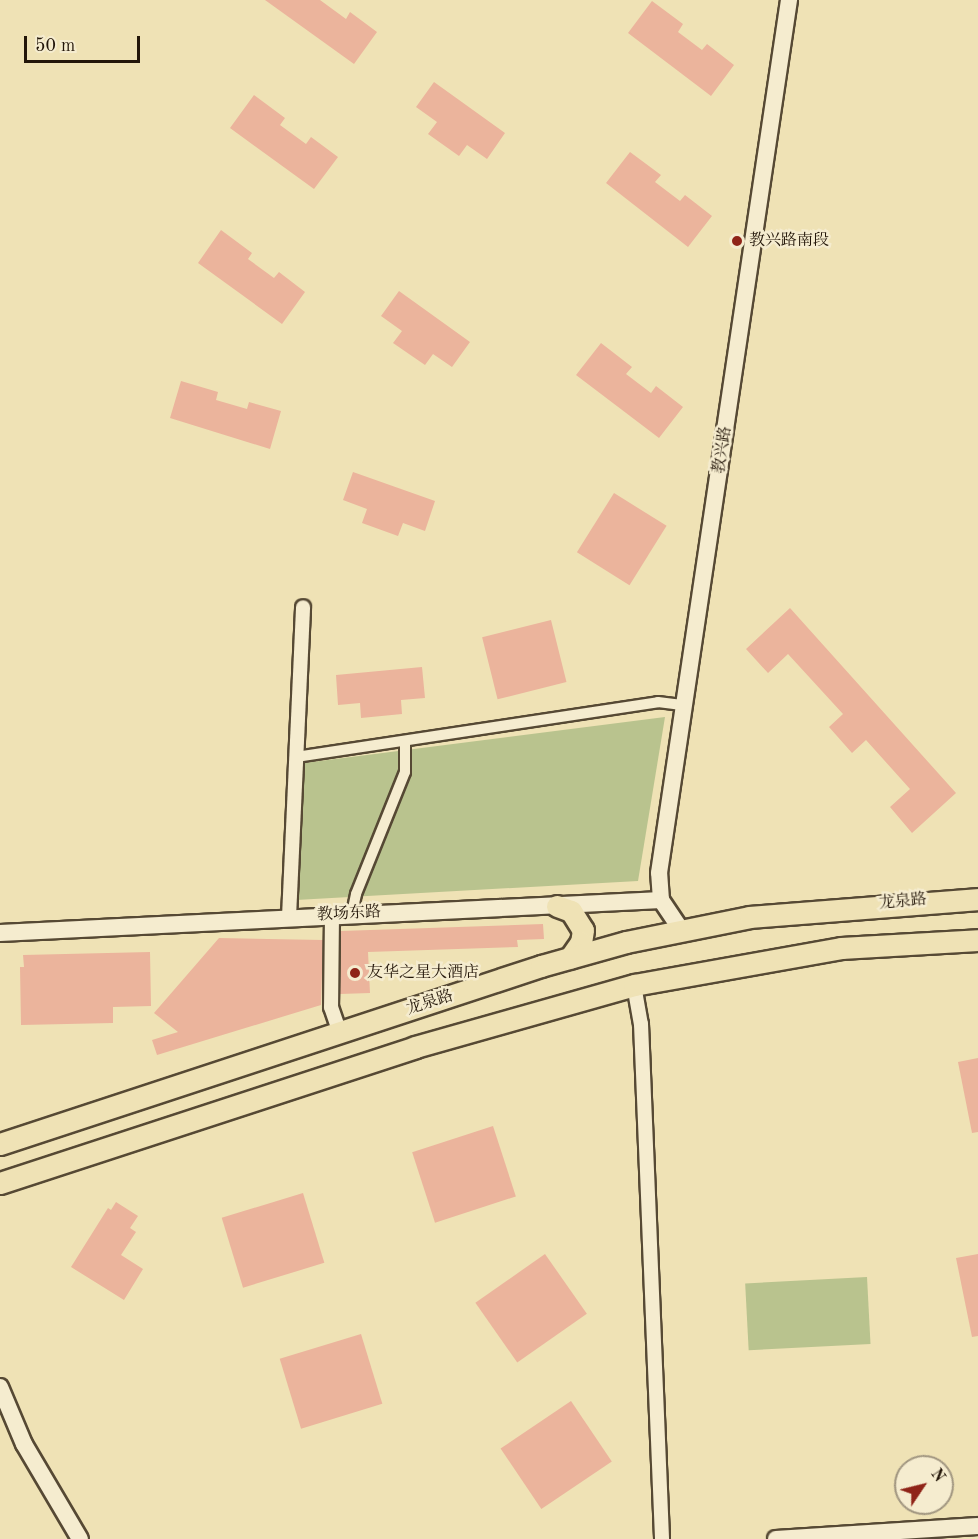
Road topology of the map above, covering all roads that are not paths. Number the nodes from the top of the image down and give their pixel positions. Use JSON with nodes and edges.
{"nodes":[{"id":1,"x":789,"y":0,"type":"edge"},
{"id":2,"x":303,"y":607,"type":"dead end"},
{"id":3,"x":684,"y":705,"type":"junction"},
{"id":4,"x":405,"y":741,"type":"junction"},
{"id":5,"x":296,"y":757,"type":"junction"},
{"id":6,"x":978,"y":899,"type":"edge"},
{"id":7,"x":661,"y":900,"type":"junction"},
{"id":8,"x":557,"y":906,"type":"junction"},
{"id":9,"x":352,"y":913,"type":"junction"},
{"id":10,"x":332,"y":915,"type":"junction"},
{"id":11,"x":289,"y":917,"type":"junction"},
{"id":12,"x":682,"y":931,"type":"junction"},
{"id":13,"x":0,"y":933,"type":"edge"},
{"id":14,"x":978,"y":940,"type":"edge"},
{"id":15,"x":570,"y":958,"type":"junction"},
{"id":16,"x":634,"y":985,"type":"junction"},
{"id":17,"x":340,"y":1033,"type":"junction"},
{"id":18,"x":0,"y":1144,"type":"edge"},
{"id":19,"x":0,"y":1183,"type":"edge"},
{"id":20,"x":0,"y":1387,"type":"edge"},
{"id":21,"x":978,"y":1526,"type":"edge"},
{"id":22,"x":80,"y":1539,"type":"edge"},
{"id":23,"x":662,"y":1539,"type":"edge"},
{"id":24,"x":776,"y":1539,"type":"edge"}],
"edges":[{"from":1,"to":3,"type":"street","name":"教兴路"},
{"from":2,"to":5,"type":"street"},
{"from":3,"to":4,"type":"street"},
{"from":3,"to":7,"type":"street","name":"教兴路"},
{"from":4,"to":5,"type":"street"},
{"from":4,"to":9,"type":"street"},
{"from":5,"to":11,"type":"street"},
{"from":6,"to":12,"type":"main road","name":"龙泉路"},
{"from":7,"to":8,"type":"street","name":"教场东路"},
{"from":7,"to":12,"type":"street"},
{"from":8,"to":9,"type":"street","name":"教场东路"},
{"from":8,"to":15,"type":"main road"},
{"from":9,"to":10,"type":"street","name":"教场东路"},
{"from":10,"to":11,"type":"street","name":"教场东路"},
{"from":10,"to":17,"type":"street"},
{"from":11,"to":13,"type":"street","name":"教场东路"},
{"from":12,"to":15,"type":"main road","name":"龙泉路"},
{"from":14,"to":16,"type":"main road"},
{"from":15,"to":17,"type":"main road","name":"龙泉路"},
{"from":16,"to":19,"type":"main road"},
{"from":16,"to":23,"type":"street"},
{"from":17,"to":18,"type":"main road","name":"龙泉路"},
{"from":20,"to":22,"type":"street"},
{"from":21,"to":24,"type":"street"}]}
